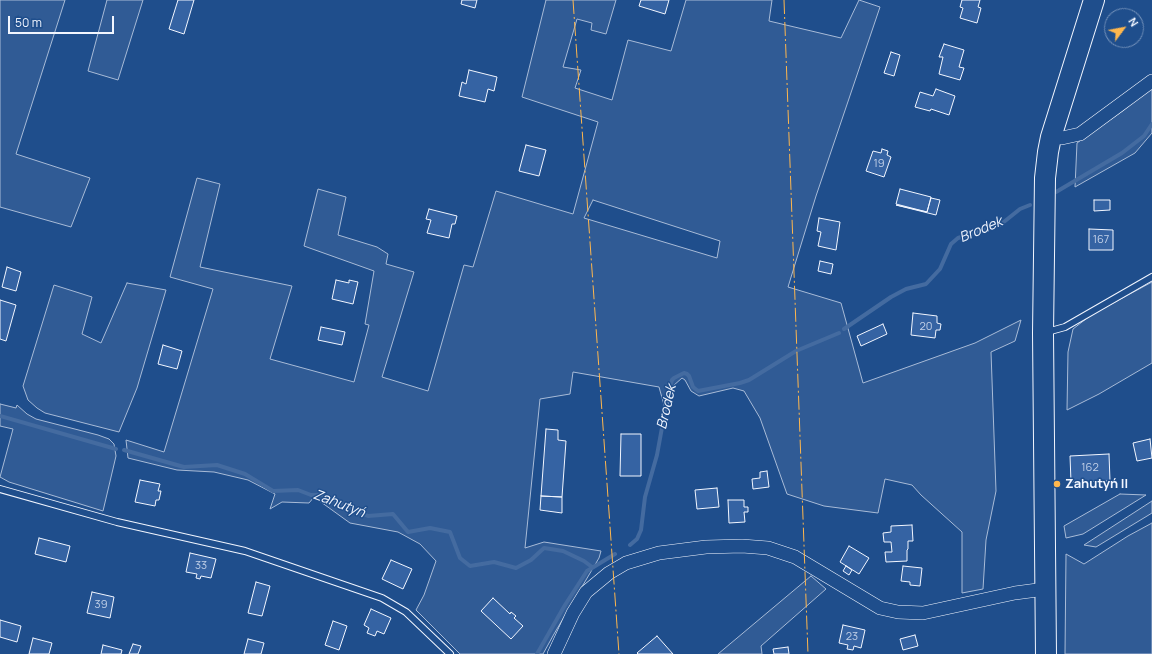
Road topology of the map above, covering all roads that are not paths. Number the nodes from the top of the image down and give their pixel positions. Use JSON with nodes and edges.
{"nodes":[{"id":1,"x":1094,"y":0,"type":"edge"},
{"id":2,"x":1152,"y":81,"type":"edge"},
{"id":3,"x":1051,"y":137,"type":"junction"},
{"id":4,"x":1152,"y":277,"type":"edge"},
{"id":5,"x":1043,"y":333,"type":"junction"},
{"id":6,"x":0,"y":489,"type":"edge"},
{"id":7,"x":1045,"y":589,"type":"junction"},
{"id":8,"x":450,"y":654,"type":"edge"},
{"id":9,"x":554,"y":654,"type":"edge"},
{"id":10,"x":1046,"y":654,"type":"edge"}],
"edges":[{"from":1,"to":3,"type":"main road"},
{"from":2,"to":3,"type":"street"},
{"from":3,"to":5,"type":"main road"},
{"from":4,"to":5,"type":"lane"},
{"from":5,"to":7,"type":"main road"},
{"from":6,"to":8,"type":"lane"},
{"from":7,"to":9,"type":"street"},
{"from":7,"to":10,"type":"main road"}]}
